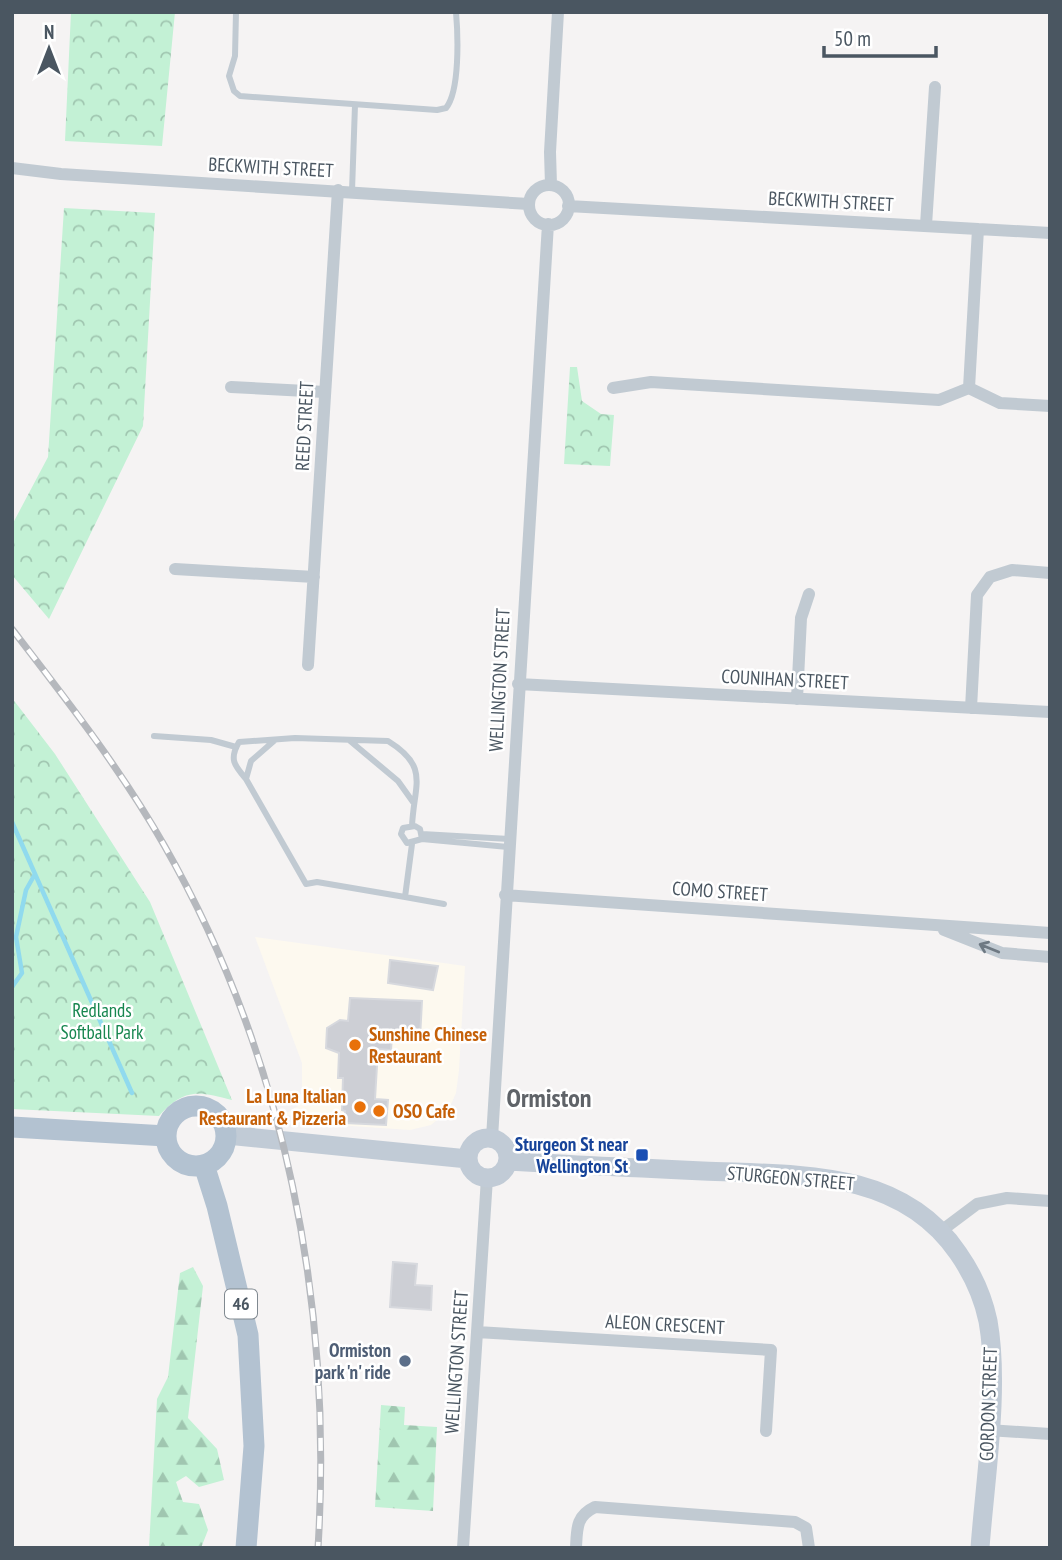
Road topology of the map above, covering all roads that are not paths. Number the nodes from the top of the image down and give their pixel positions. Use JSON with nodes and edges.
{"nodes":[{"id":1,"x":236,"y":12,"type":"edge"},
{"id":2,"x":456,"y":12,"type":"edge"},
{"id":3,"x":558,"y":12,"type":"edge"},
{"id":4,"x":935,"y":87,"type":"dead end"},
{"id":5,"x":355,"y":105,"type":"junction"},
{"id":6,"x":12,"y":168,"type":"edge"},
{"id":7,"x":551,"y":185,"type":"junction"},
{"id":8,"x":338,"y":190,"type":"junction"},
{"id":9,"x":352,"y":191,"type":"junction"},
{"id":10,"x":529,"y":204,"type":"junction"},
{"id":11,"x":568,"y":206,"type":"junction"},
{"id":12,"x":548,"y":224,"type":"junction"},
{"id":13,"x":926,"y":225,"type":"junction"},
{"id":14,"x":978,"y":229,"type":"junction"},
{"id":15,"x":1050,"y":233,"type":"edge"},
{"id":16,"x":231,"y":387,"type":"dead end"},
{"id":17,"x":613,"y":388,"type":"dead end"},
{"id":18,"x":969,"y":388,"type":"junction"},
{"id":19,"x":325,"y":392,"type":"junction"},
{"id":20,"x":1050,"y":406,"type":"edge"},
{"id":21,"x":175,"y":569,"type":"dead end"},
{"id":22,"x":1050,"y":573,"type":"edge"},
{"id":23,"x":314,"y":577,"type":"junction"},
{"id":24,"x":809,"y":594,"type":"dead end"},
{"id":25,"x":309,"y":665,"type":"dead end"},
{"id":26,"x":518,"y":684,"type":"junction"},
{"id":27,"x":797,"y":699,"type":"junction"},
{"id":28,"x":971,"y":708,"type":"junction"},
{"id":29,"x":1050,"y":712,"type":"edge"},
{"id":30,"x":154,"y":736,"type":"dead end"},
{"id":31,"x":278,"y":739,"type":"junction"},
{"id":32,"x":347,"y":739,"type":"junction"},
{"id":33,"x":236,"y":747,"type":"junction"},
{"id":34,"x":246,"y":779,"type":"junction"},
{"id":35,"x":414,"y":803,"type":"junction"},
{"id":36,"x":412,"y":826,"type":"junction"},
{"id":37,"x":422,"y":837,"type":"junction"},
{"id":38,"x":508,"y":843,"type":"junction"},
{"id":39,"x":412,"y":844,"type":"junction"},
{"id":40,"x":505,"y":895,"type":"junction"},
{"id":41,"x":405,"y":897,"type":"junction"},
{"id":42,"x":444,"y":904,"type":"dead end"},
{"id":43,"x":931,"y":925,"type":"junction"},
{"id":44,"x":1050,"y":933,"type":"edge"},
{"id":45,"x":1050,"y":957,"type":"edge"},
{"id":46,"x":12,"y":1127,"type":"edge"},
{"id":47,"x":227,"y":1135,"type":"junction"},
{"id":48,"x":166,"y":1136,"type":"junction"},
{"id":49,"x":492,"y":1139,"type":"junction"},
{"id":50,"x":468,"y":1159,"type":"junction"},
{"id":51,"x":508,"y":1161,"type":"junction"},
{"id":52,"x":204,"y":1165,"type":"junction"},
{"id":53,"x":487,"y":1178,"type":"junction"},
{"id":54,"x":1050,"y":1201,"type":"edge"},
{"id":55,"x":941,"y":1231,"type":"junction"},
{"id":56,"x":477,"y":1332,"type":"junction"},
{"id":57,"x":988,"y":1430,"type":"junction"},
{"id":58,"x":766,"y":1431,"type":"dead end"},
{"id":59,"x":1050,"y":1434,"type":"edge"},
{"id":60,"x":246,"y":1548,"type":"edge"},
{"id":61,"x":463,"y":1548,"type":"edge"},
{"id":62,"x":576,"y":1548,"type":"edge"},
{"id":63,"x":809,"y":1548,"type":"edge"},
{"id":64,"x":980,"y":1548,"type":"edge"}],
"edges":[{"from":1,"to":5,"type":"lane"},
{"from":2,"to":5,"type":"lane"},
{"from":3,"to":7,"type":"street"},
{"from":4,"to":13,"type":"street"},
{"from":5,"to":9,"type":"lane"},
{"from":6,"to":8,"type":"street","name":"BECKWITH STREET"},
{"from":7,"to":10,"type":"street"},
{"from":7,"to":11,"type":"street"},
{"from":8,"to":9,"type":"street","name":"BECKWITH STREET"},
{"from":8,"to":19,"type":"street","name":"REED STREET"},
{"from":9,"to":10,"type":"street","name":"BECKWITH STREET"},
{"from":10,"to":12,"type":"street"},
{"from":11,"to":12,"type":"street"},
{"from":11,"to":13,"type":"street","name":"BECKWITH STREET"},
{"from":12,"to":26,"type":"street","name":"WELLINGTON STREET"},
{"from":13,"to":14,"type":"street","name":"BECKWITH STREET"},
{"from":14,"to":15,"type":"street","name":"BECKWITH STREET"},
{"from":14,"to":18,"type":"street"},
{"from":16,"to":19,"type":"street"},
{"from":17,"to":18,"type":"street"},
{"from":18,"to":20,"type":"street"},
{"from":19,"to":23,"type":"street","name":"REED STREET"},
{"from":21,"to":23,"type":"street"},
{"from":22,"to":28,"type":"street"},
{"from":23,"to":25,"type":"street","name":"REED STREET"},
{"from":24,"to":27,"type":"street"},
{"from":26,"to":27,"type":"street","name":"COUNIHAN STREET"},
{"from":26,"to":38,"type":"street","name":"WELLINGTON STREET"},
{"from":27,"to":28,"type":"street","name":"COUNIHAN STREET"},
{"from":28,"to":29,"type":"street","name":"COUNIHAN STREET"},
{"from":30,"to":33,"type":"lane"},
{"from":31,"to":32,"type":"lane"},
{"from":31,"to":33,"type":"lane"},
{"from":31,"to":34,"type":"lane"},
{"from":32,"to":35,"type":"lane"},
{"from":32,"to":35,"type":"lane"},
{"from":33,"to":34,"type":"lane"},
{"from":34,"to":41,"type":"lane"},
{"from":35,"to":36,"type":"lane"},
{"from":36,"to":37,"type":"lane"},
{"from":36,"to":39,"type":"lane"},
{"from":37,"to":38,"type":"lane"},
{"from":37,"to":39,"type":"lane"},
{"from":38,"to":40,"type":"street","name":"WELLINGTON STREET"},
{"from":39,"to":41,"type":"lane"},
{"from":40,"to":43,"type":"street","name":"COMO STREET"},
{"from":40,"to":49,"type":"street","name":"WELLINGTON STREET"},
{"from":41,"to":42,"type":"lane"},
{"from":43,"to":44,"type":"street","name":"COMO STREET"},
{"from":45,"to":43,"type":"street","name":"COMO STREET","one_way":true},
{"from":46,"to":48,"type":"main road"},
{"from":47,"to":48,"type":"main road"},
{"from":47,"to":50,"type":"street"},
{"from":47,"to":52,"type":"main road"},
{"from":48,"to":52,"type":"main road"},
{"from":49,"to":50,"type":"street"},
{"from":49,"to":51,"type":"street"},
{"from":50,"to":53,"type":"street"},
{"from":51,"to":53,"type":"street"},
{"from":51,"to":55,"type":"street","name":"STURGEON STREET"},
{"from":52,"to":60,"type":"main road","number":"46"},
{"from":53,"to":56,"type":"street","name":"WELLINGTON STREET"},
{"from":54,"to":55,"type":"street"},
{"from":55,"to":57,"type":"street","name":"GORDON STREET"},
{"from":56,"to":58,"type":"street","name":"ALEON CRESCENT"},
{"from":56,"to":61,"type":"street","name":"WELLINGTON STREET"},
{"from":57,"to":59,"type":"street"},
{"from":57,"to":64,"type":"street","name":"GORDON STREET"},
{"from":62,"to":63,"type":"street"}]}
